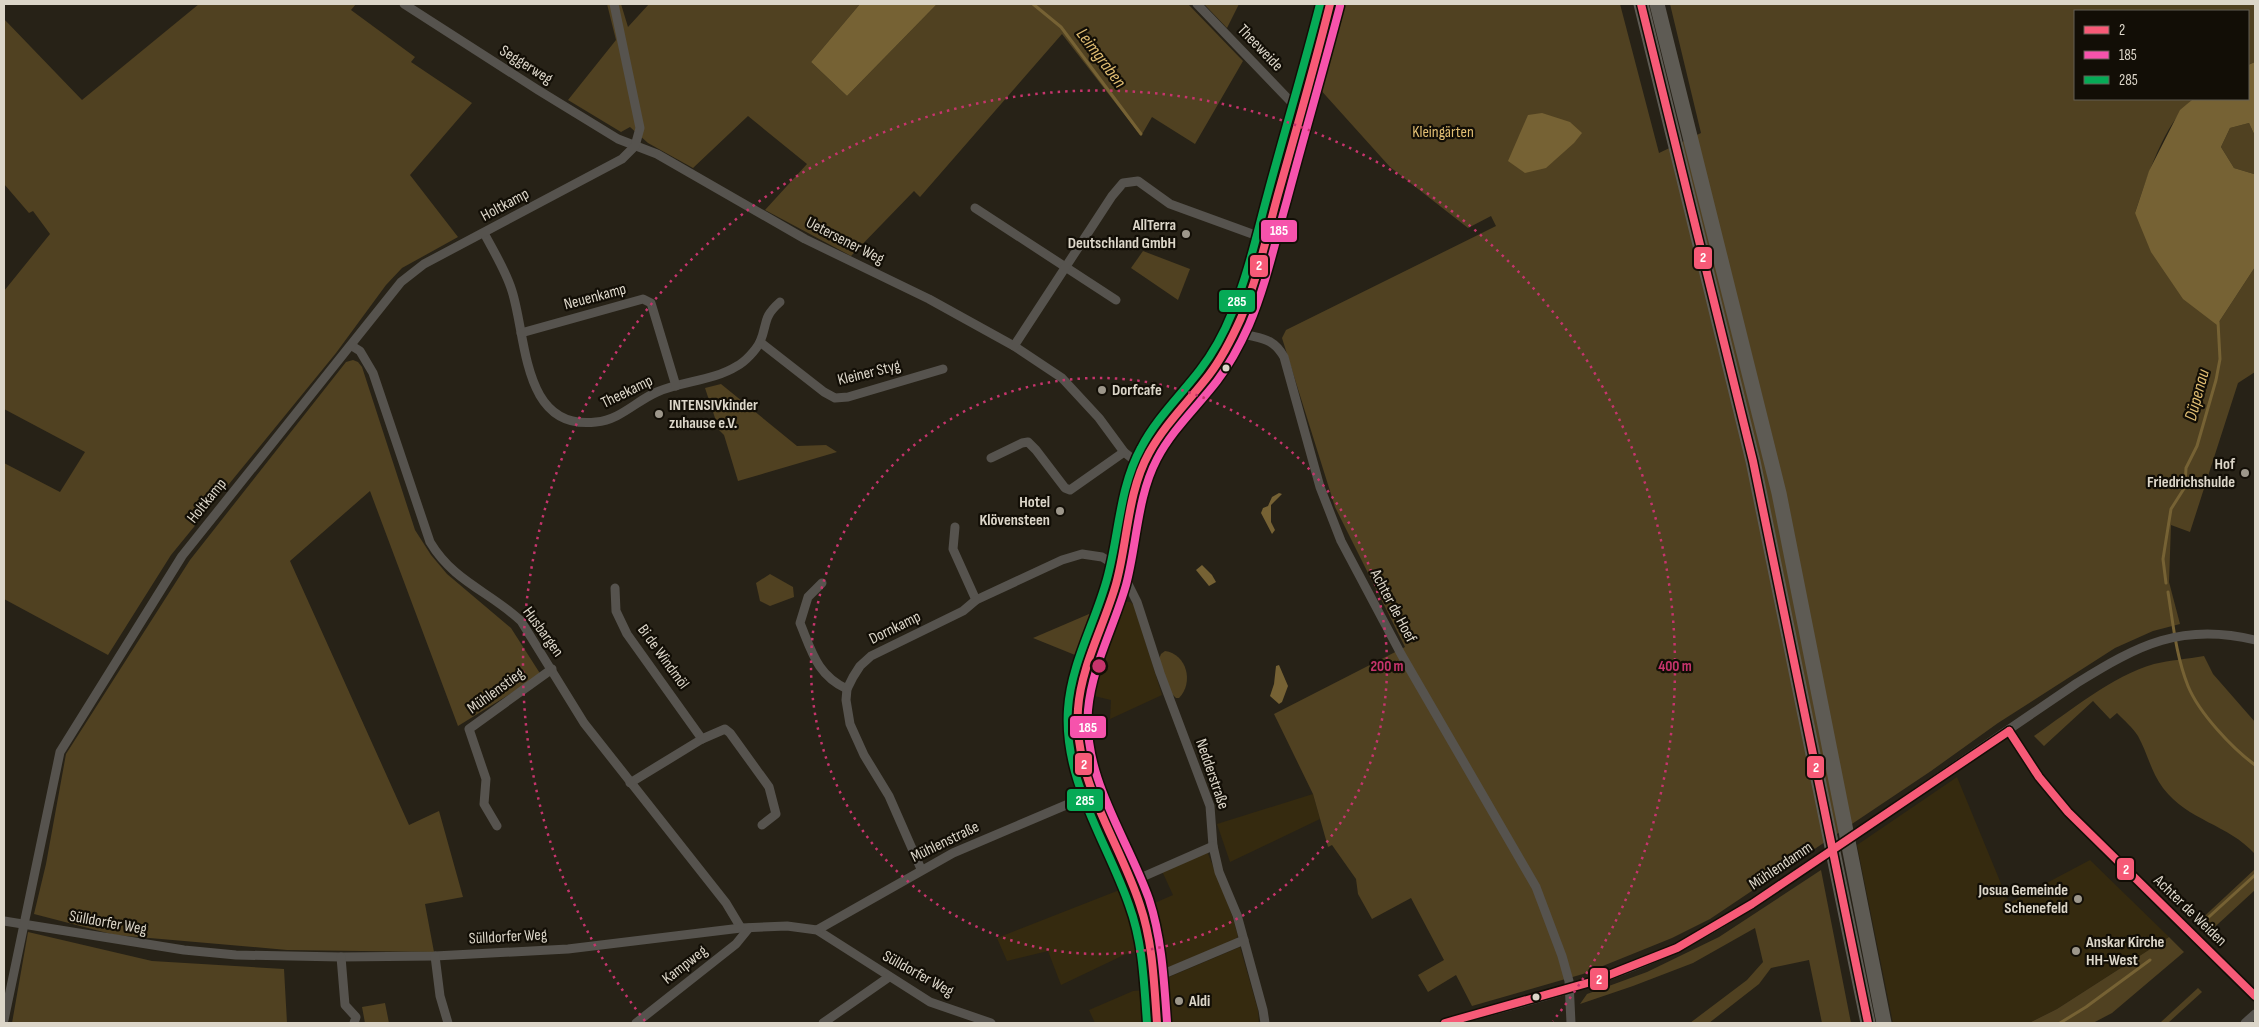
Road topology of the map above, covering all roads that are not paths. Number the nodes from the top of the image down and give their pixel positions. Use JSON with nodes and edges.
{"nodes":[{"id":1,"x":404,"y":4,"type":"edge"},
{"id":2,"x":614,"y":4,"type":"edge"},
{"id":3,"x":1196,"y":4,"type":"edge"},
{"id":4,"x":1330,"y":4,"type":"edge"},
{"id":5,"x":1641,"y":4,"type":"edge"},
{"id":6,"x":1657,"y":4,"type":"edge"},
{"id":7,"x":1302,"y":111,"type":"junction"},
{"id":8,"x":635,"y":146,"type":"junction"},
{"id":9,"x":975,"y":208,"type":"dead end"},
{"id":10,"x":484,"y":233,"type":"junction"},
{"id":11,"x":1266,"y":239,"type":"junction"},
{"id":12,"x":1066,"y":267,"type":"junction"},
{"id":13,"x":1116,"y":300,"type":"dead end"},
{"id":14,"x":780,"y":302,"type":"dead end"},
{"id":15,"x":1235,"y":331,"type":"junction"},
{"id":16,"x":521,"y":333,"type":"junction"},
{"id":17,"x":760,"y":342,"type":"junction"},
{"id":18,"x":352,"y":346,"type":"junction"},
{"id":19,"x":1014,"y":346,"type":"junction"},
{"id":20,"x":943,"y":369,"type":"dead end"},
{"id":21,"x":676,"y":386,"type":"junction"},
{"id":22,"x":1124,"y":452,"type":"junction"},
{"id":23,"x":991,"y":458,"type":"dead end"},
{"id":24,"x":1142,"y":467,"type":"junction"},
{"id":25,"x":955,"y":527,"type":"dead end"},
{"id":26,"x":1120,"y":568,"type":"junction"},
{"id":27,"x":822,"y":583,"type":"dead end"},
{"id":28,"x":615,"y":588,"type":"dead end"},
{"id":29,"x":976,"y":600,"type":"junction"},
{"id":30,"x":2255,"y":640,"type":"edge"},
{"id":31,"x":552,"y":670,"type":"junction"},
{"id":32,"x":847,"y":689,"type":"junction"},
{"id":33,"x":2010,"y":731,"type":"junction"},
{"id":34,"x":702,"y":739,"type":"junction"},
{"id":35,"x":630,"y":784,"type":"junction"},
{"id":36,"x":1092,"y":794,"type":"junction"},
{"id":37,"x":762,"y":825,"type":"dead end"},
{"id":38,"x":496,"y":826,"type":"dead end"},
{"id":39,"x":1213,"y":846,"type":"junction"},
{"id":40,"x":921,"y":869,"type":"junction"},
{"id":41,"x":1131,"y":882,"type":"junction"},
{"id":42,"x":4,"y":921,"type":"edge"},
{"id":43,"x":24,"y":924,"type":"junction"},
{"id":44,"x":745,"y":928,"type":"junction"},
{"id":45,"x":817,"y":930,"type":"junction"},
{"id":46,"x":1244,"y":940,"type":"junction"},
{"id":47,"x":435,"y":956,"type":"junction"},
{"id":48,"x":341,"y":957,"type":"junction"},
{"id":49,"x":889,"y":977,"type":"junction"},
{"id":50,"x":1154,"y":978,"type":"junction"},
{"id":51,"x":1571,"y":988,"type":"junction"},
{"id":52,"x":2255,"y":996,"type":"edge"},
{"id":53,"x":2255,"y":1014,"type":"edge"},
{"id":54,"x":4,"y":1020,"type":"edge"},
{"id":55,"x":354,"y":1023,"type":"edge"},
{"id":56,"x":448,"y":1023,"type":"edge"},
{"id":57,"x":636,"y":1023,"type":"edge"},
{"id":58,"x":823,"y":1023,"type":"edge"},
{"id":59,"x":991,"y":1023,"type":"edge"},
{"id":60,"x":1157,"y":1023,"type":"edge"},
{"id":61,"x":1265,"y":1023,"type":"edge"},
{"id":62,"x":1445,"y":1023,"type":"edge"},
{"id":63,"x":1571,"y":1023,"type":"edge"},
{"id":64,"x":1868,"y":1023,"type":"edge"},
{"id":65,"x":1884,"y":1023,"type":"edge"},
{"id":66,"x":2245,"y":1023,"type":"edge"}],
"edges":[{"from":1,"to":8,"type":"street","name":"Seggerweg"},
{"from":2,"to":8,"type":"street"},
{"from":3,"to":7,"type":"street","name":"Theeweide"},
{"from":4,"to":7,"type":"main road"},
{"from":5,"to":64,"type":"highway"},
{"from":6,"to":65,"type":"highway"},
{"from":7,"to":11,"type":"main road"},
{"from":8,"to":10,"type":"street","name":"Holtkamp"},
{"from":8,"to":19,"type":"street","name":"Uetersener Weg"},
{"from":9,"to":12,"type":"street"},
{"from":10,"to":16,"type":"street","name":"Theekamp"},
{"from":10,"to":18,"type":"street","name":"Holtkamp"},
{"from":11,"to":12,"type":"street"},
{"from":11,"to":15,"type":"main road"},
{"from":12,"to":13,"type":"street"},
{"from":12,"to":19,"type":"street"},
{"from":14,"to":17,"type":"street","name":"Theekamp"},
{"from":15,"to":24,"type":"main road"},
{"from":15,"to":51,"type":"street","name":"Achter de Hoef"},
{"from":16,"to":21,"type":"street","name":"Theekamp"},
{"from":16,"to":21,"type":"street","name":"Neuenkamp"},
{"from":17,"to":20,"type":"street","name":"Kleiner Styg"},
{"from":17,"to":21,"type":"street","name":"Theekamp"},
{"from":18,"to":31,"type":"street","name":"Husbargen"},
{"from":18,"to":43,"type":"street","name":"Holtkamp"},
{"from":19,"to":22,"type":"street","name":"Uetersener Weg"},
{"from":22,"to":23,"type":"street"},
{"from":22,"to":24,"type":"street","name":"Uetersener Weg"},
{"from":24,"to":26,"type":"main road"},
{"from":25,"to":29,"type":"street"},
{"from":26,"to":29,"type":"street","name":"Dornkamp"},
{"from":26,"to":36,"type":"main road"},
{"from":26,"to":39,"type":"street","name":"Nedderstraße"},
{"from":27,"to":32,"type":"street"},
{"from":28,"to":34,"type":"street","name":"Bi de Windmöl"},
{"from":29,"to":32,"type":"street","name":"Dornkamp"},
{"from":30,"to":33,"type":"street","name":"Mühlendamm"},
{"from":31,"to":35,"type":"street","name":"Husbargen"},
{"from":31,"to":38,"type":"street","name":"Mühlenstieg"},
{"from":32,"to":40,"type":"street"},
{"from":33,"to":51,"type":"street","name":"Mühlendamm","bridge":true},
{"from":33,"to":52,"type":"street","name":"Achter de Weiden"},
{"from":34,"to":35,"type":"street"},
{"from":34,"to":37,"type":"street"},
{"from":35,"to":44,"type":"street","name":"Husbargen"},
{"from":36,"to":40,"type":"street","name":"Mühlenstraße"},
{"from":36,"to":41,"type":"main road"},
{"from":39,"to":41,"type":"street"},
{"from":39,"to":46,"type":"street","name":"Nedderstraße"},
{"from":40,"to":45,"type":"street","name":"Mühlenstraße"},
{"from":41,"to":50,"type":"main road"},
{"from":42,"to":43,"type":"street","name":"Sülldorfer Weg"},
{"from":43,"to":48,"type":"street","name":"Sülldorfer Weg"},
{"from":43,"to":54,"type":"street","name":"Holtkamp"},
{"from":44,"to":45,"type":"street","name":"Sülldorfer Weg"},
{"from":44,"to":47,"type":"street","name":"Sülldorfer Weg"},
{"from":44,"to":57,"type":"street","name":"Kampweg"},
{"from":45,"to":49,"type":"street","name":"Sülldorfer Weg"},
{"from":46,"to":50,"type":"street"},
{"from":46,"to":61,"type":"street","name":"Nedderstraße"},
{"from":47,"to":48,"type":"street","name":"Sülldorfer Weg"},
{"from":47,"to":56,"type":"street"},
{"from":48,"to":55,"type":"street"},
{"from":49,"to":58,"type":"street"},
{"from":49,"to":59,"type":"street","name":"Sülldorfer Weg"},
{"from":50,"to":60,"type":"main road"},
{"from":51,"to":62,"type":"street","name":"Mühlendamm"},
{"from":51,"to":63,"type":"street","name":"Achter de Hoef"},
{"from":53,"to":66,"type":"street"}]}
